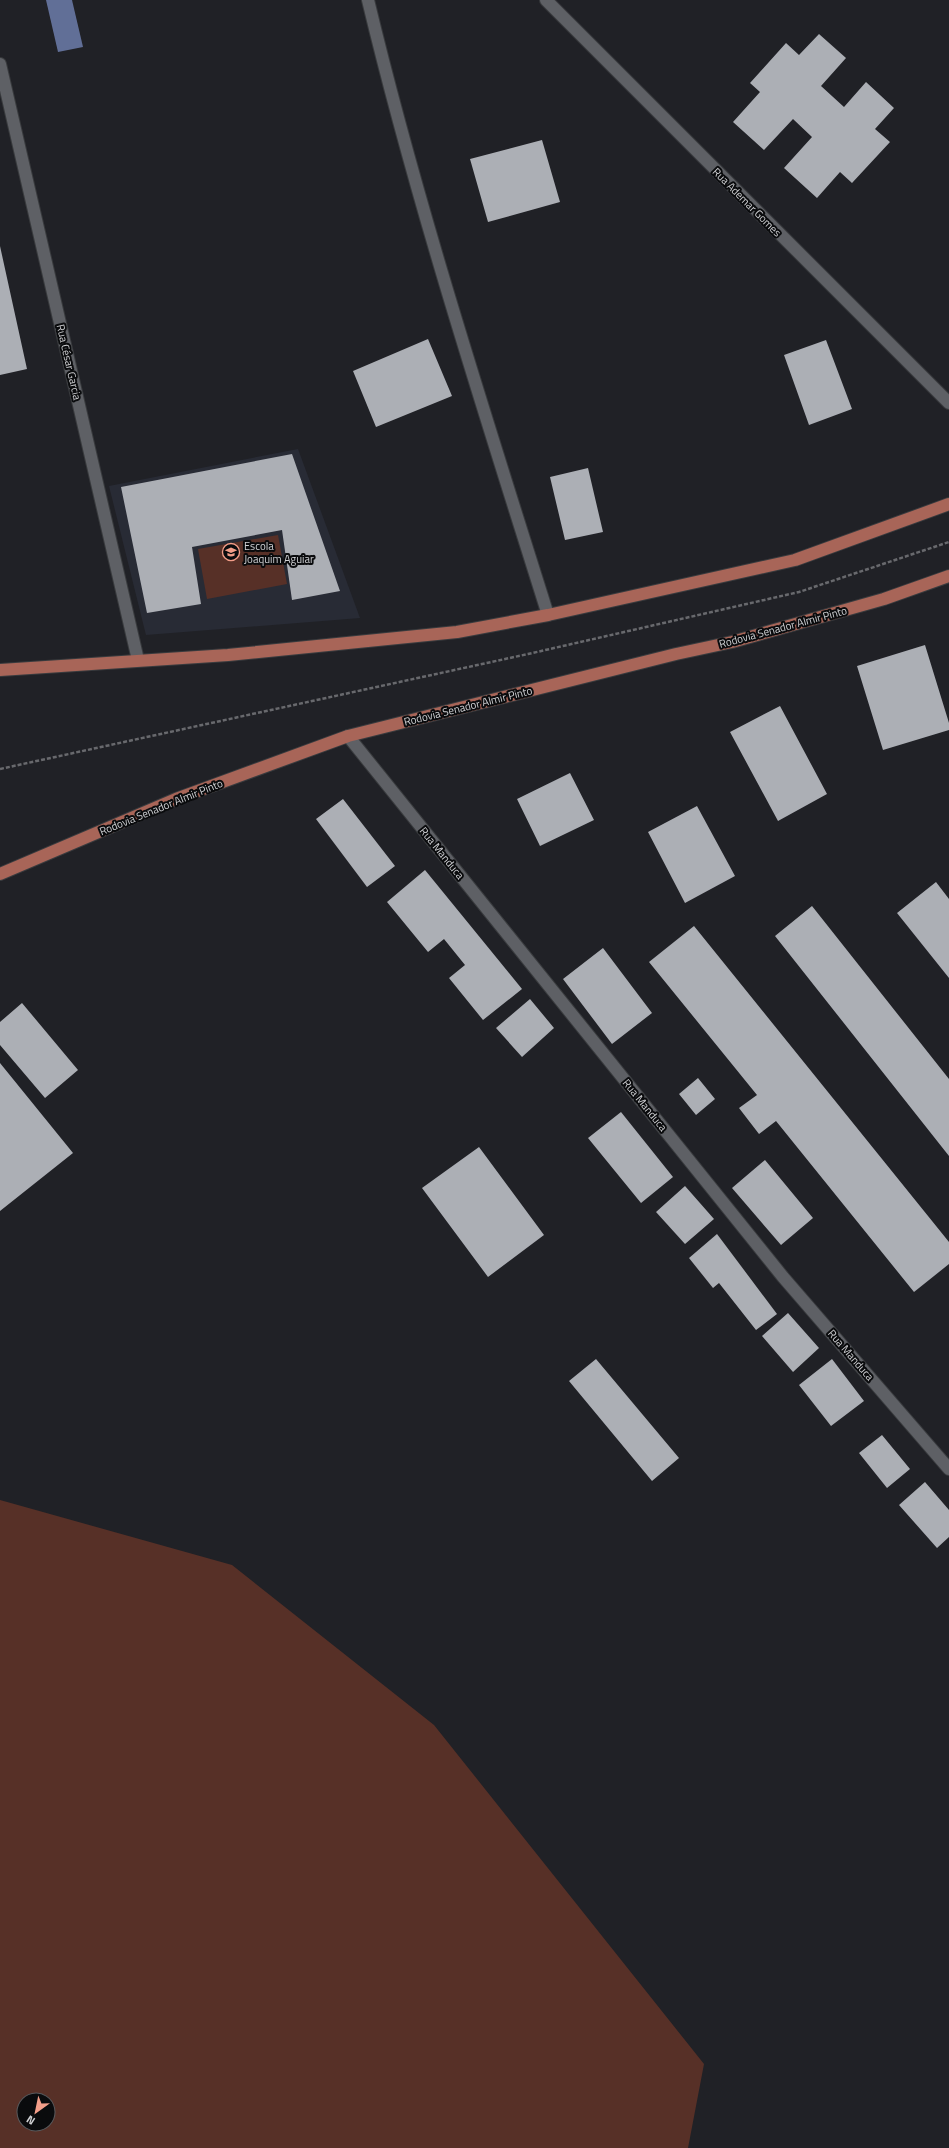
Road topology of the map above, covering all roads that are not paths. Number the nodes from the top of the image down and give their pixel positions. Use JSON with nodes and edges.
{"nodes":[{"id":1,"x":368,"y":0,"type":"edge"},
{"id":2,"x":546,"y":0,"type":"edge"},
{"id":3,"x":0,"y":64,"type":"edge"},
{"id":4,"x":949,"y":403,"type":"edge"},
{"id":5,"x":949,"y":504,"type":"edge"},
{"id":6,"x":949,"y":576,"type":"edge"},
{"id":7,"x":548,"y":615,"type":"junction"},
{"id":8,"x":138,"y":660,"type":"junction"},
{"id":9,"x":0,"y":670,"type":"edge"},
{"id":10,"x":348,"y":736,"type":"junction"},
{"id":11,"x":0,"y":874,"type":"edge"},
{"id":12,"x":949,"y":1469,"type":"edge"}],
"edges":[{"from":1,"to":7,"type":"street"},
{"from":2,"to":4,"type":"street","name":"Rua Ademar Gomes"},
{"from":3,"to":8,"type":"street","name":"Rua César Garcia"},
{"from":5,"to":7,"type":"main road"},
{"from":6,"to":10,"type":"main road","name":"Rodovia Senador Almir Pinto"},
{"from":7,"to":8,"type":"main road"},
{"from":8,"to":9,"type":"main road"},
{"from":10,"to":11,"type":"main road","name":"Rodovia Senador Almir Pinto"},
{"from":10,"to":12,"type":"street","name":"Rua Manduca"}]}
